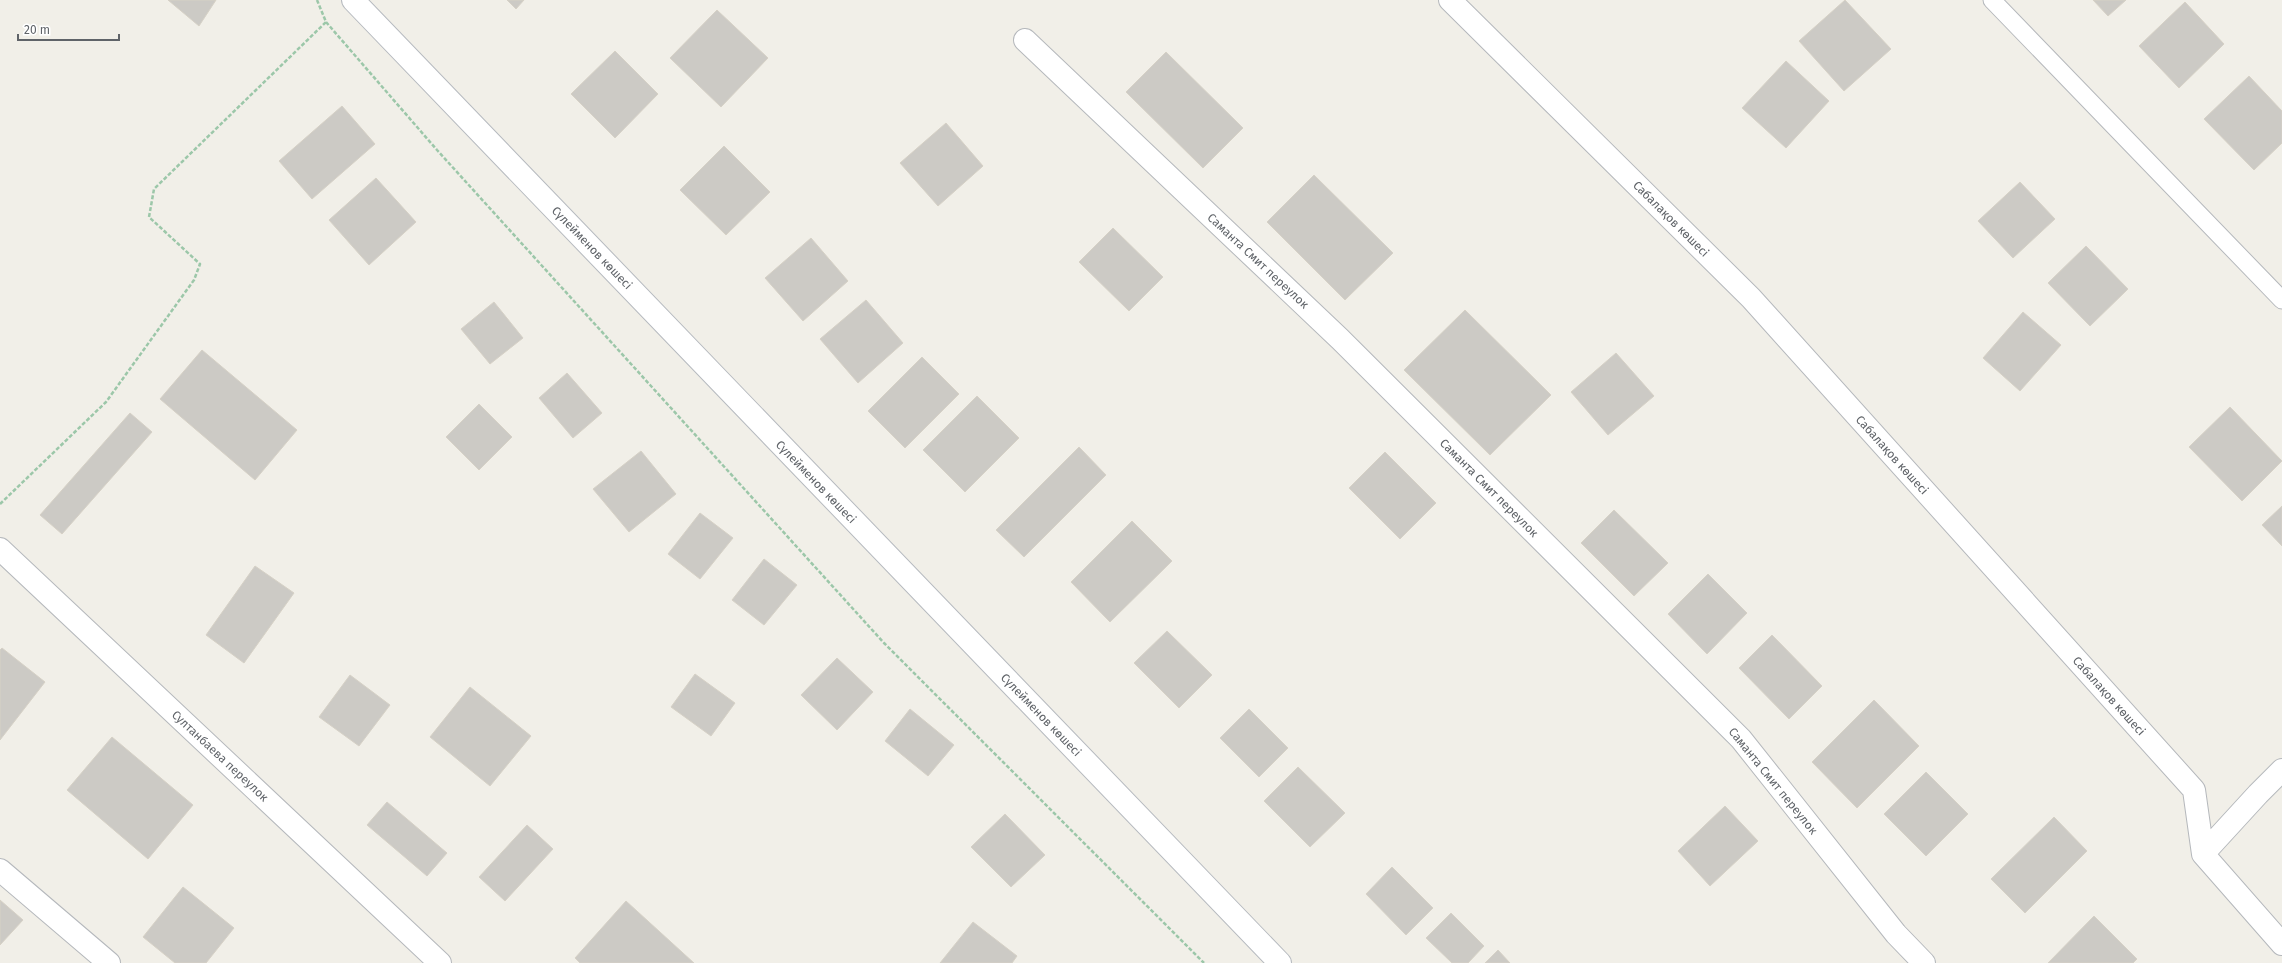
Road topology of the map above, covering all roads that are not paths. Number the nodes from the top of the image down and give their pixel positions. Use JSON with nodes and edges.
{"nodes":[{"id":1,"x":353,"y":0,"type":"edge"},
{"id":2,"x":1450,"y":0,"type":"edge"},
{"id":3,"x":1992,"y":0,"type":"edge"},
{"id":4,"x":1025,"y":40,"type":"dead end"},
{"id":5,"x":2282,"y":300,"type":"edge"},
{"id":6,"x":0,"y":549,"type":"edge"},
{"id":7,"x":2282,"y":770,"type":"edge"},
{"id":8,"x":2203,"y":854,"type":"junction"},
{"id":9,"x":0,"y":870,"type":"edge"},
{"id":10,"x":2282,"y":944,"type":"edge"},
{"id":11,"x":109,"y":963,"type":"edge"},
{"id":12,"x":440,"y":963,"type":"edge"},
{"id":13,"x":1280,"y":963,"type":"edge"},
{"id":14,"x":1924,"y":963,"type":"edge"}],
"edges":[{"from":1,"to":13,"type":"street","name":"Сүлейменов көшесі"},
{"from":2,"to":8,"type":"street","name":"Сабалақов көшесі"},
{"from":3,"to":5,"type":"lane"},
{"from":4,"to":14,"type":"street","name":"Саманта Смит переулок"},
{"from":6,"to":12,"type":"street","name":"Султанбаева переулок"},
{"from":7,"to":8,"type":"street"},
{"from":8,"to":10,"type":"street"},
{"from":9,"to":11,"type":"street"}]}
